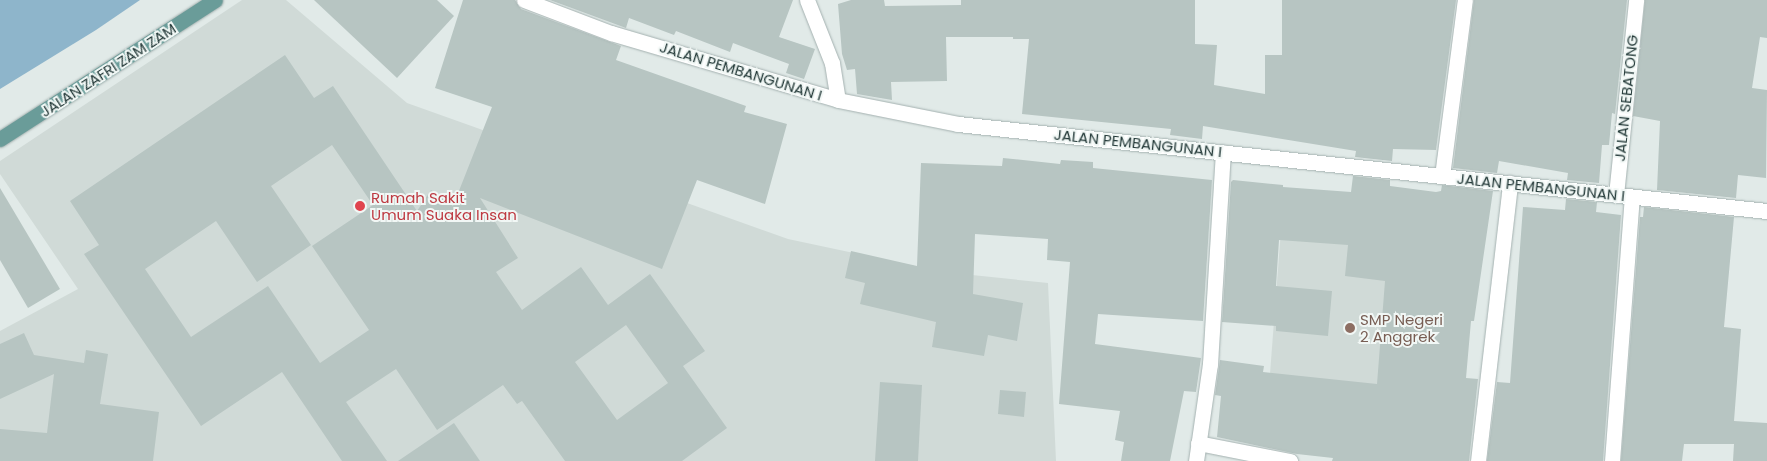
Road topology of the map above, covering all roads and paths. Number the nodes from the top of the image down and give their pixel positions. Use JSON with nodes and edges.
{"nodes":[{"id":1,"x":215,"y":0,"type":"edge"},
{"id":2,"x":524,"y":0,"type":"edge"},
{"id":3,"x":807,"y":0,"type":"edge"},
{"id":4,"x":1465,"y":0,"type":"edge"},
{"id":5,"x":1636,"y":0,"type":"edge"},
{"id":6,"x":838,"y":100,"type":"junction"},
{"id":7,"x":0,"y":139,"type":"edge"},
{"id":8,"x":1223,"y":152,"type":"junction"},
{"id":9,"x":1442,"y":176,"type":"junction"},
{"id":10,"x":1510,"y":183,"type":"junction"},
{"id":11,"x":1616,"y":195,"type":"junction"},
{"id":12,"x":1632,"y":197,"type":"junction"},
{"id":13,"x":1767,"y":211,"type":"edge"},
{"id":14,"x":1198,"y":442,"type":"junction"},
{"id":15,"x":1196,"y":461,"type":"edge"},
{"id":16,"x":1290,"y":461,"type":"edge"},
{"id":17,"x":1478,"y":461,"type":"edge"},
{"id":18,"x":1612,"y":461,"type":"edge"}],
"edges":[{"from":1,"to":7,"type":"main road","name":"JALAN ZAFRI ZAM ZAM"},
{"from":2,"to":6,"type":"street","name":"JALAN PEMBANGUNAN I"},
{"from":3,"to":6,"type":"street"},
{"from":4,"to":9,"type":"street"},
{"from":5,"to":11,"type":"street","name":"JALAN SEBATONG"},
{"from":6,"to":8,"type":"street","name":"JALAN PEMBANGUNAN I"},
{"from":8,"to":9,"type":"street","name":"JALAN PEMBANGUNAN I"},
{"from":8,"to":14,"type":"street"},
{"from":9,"to":10,"type":"street","name":"JALAN PEMBANGUNAN I"},
{"from":10,"to":11,"type":"street","name":"JALAN PEMBANGUNAN I"},
{"from":10,"to":17,"type":"street"},
{"from":11,"to":12,"type":"street","name":"JALAN PEMBANGUNAN I"},
{"from":12,"to":13,"type":"street","name":"JALAN PEMBANGUNAN I"},
{"from":12,"to":18,"type":"street"},
{"from":14,"to":15,"type":"street"},
{"from":14,"to":16,"type":"street"}]}
